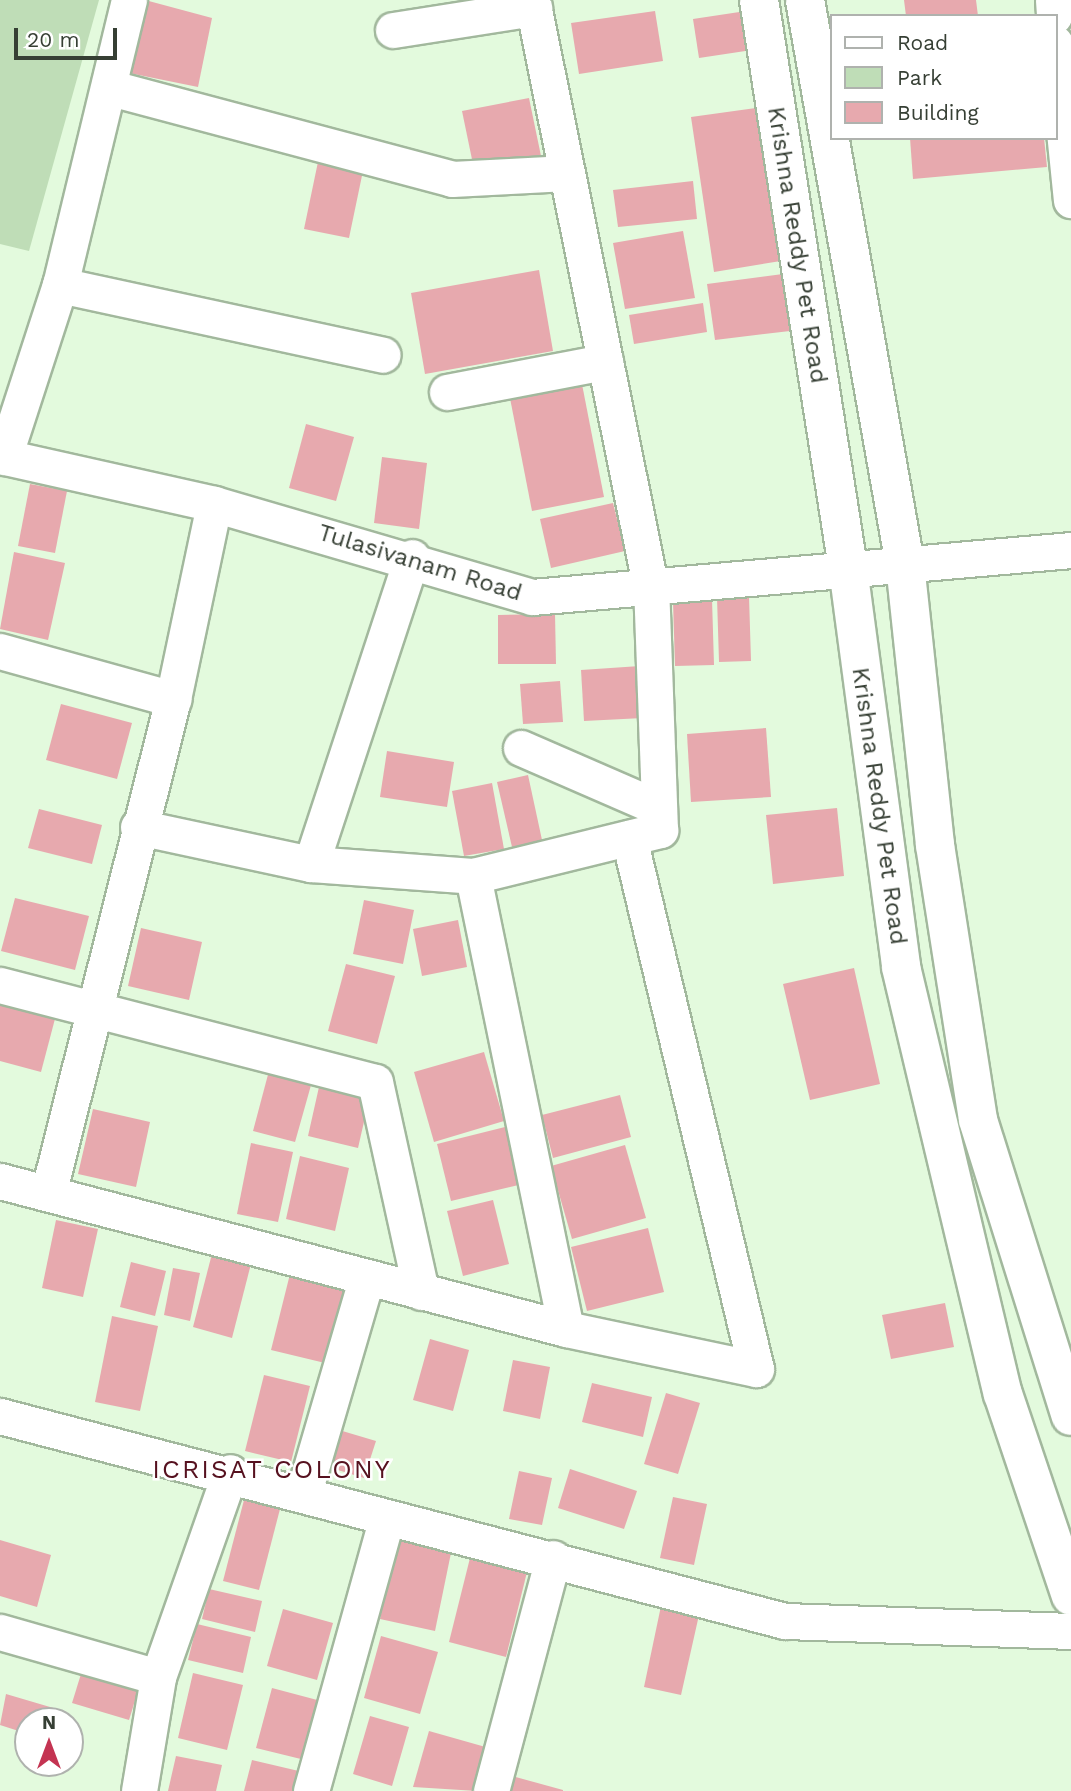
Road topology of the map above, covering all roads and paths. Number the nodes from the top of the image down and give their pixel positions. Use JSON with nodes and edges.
{"nodes":[{"id":1,"x":129,"y":0,"type":"edge"},
{"id":2,"x":759,"y":0,"type":"edge"},
{"id":3,"x":805,"y":0,"type":"edge"},
{"id":4,"x":533,"y":4,"type":"edge"},
{"id":5,"x":393,"y":30,"type":"dead end"},
{"id":6,"x":1057,"y":63,"type":"edge"},
{"id":7,"x":111,"y":88,"type":"junction"},
{"id":8,"x":567,"y":173,"type":"junction"},
{"id":9,"x":1071,"y":200,"type":"edge"},
{"id":10,"x":60,"y":285,"type":"junction"},
{"id":11,"x":383,"y":355,"type":"dead end"},
{"id":12,"x":605,"y":362,"type":"junction"},
{"id":13,"x":447,"y":392,"type":"dead end"},
{"id":14,"x":2,"y":456,"type":"edge"},
{"id":15,"x":214,"y":504,"type":"junction"},
{"id":16,"x":1071,"y":550,"type":"edge"},
{"id":17,"x":412,"y":557,"type":"junction"},
{"id":18,"x":905,"y":564,"type":"junction"},
{"id":19,"x":848,"y":568,"type":"junction"},
{"id":20,"x":651,"y":589,"type":"junction"},
{"id":21,"x":0,"y":651,"type":"edge"},
{"id":22,"x":173,"y":699,"type":"junction"},
{"id":23,"x":522,"y":748,"type":"dead end"},
{"id":24,"x":659,"y":808,"type":"junction"},
{"id":25,"x":138,"y":828,"type":"junction"},
{"id":26,"x":629,"y":838,"type":"junction"},
{"id":27,"x":311,"y":864,"type":"junction"},
{"id":28,"x":473,"y":876,"type":"junction"},
{"id":29,"x":0,"y":985,"type":"edge"},
{"id":30,"x":92,"y":1009,"type":"junction"},
{"id":31,"x":0,"y":1181,"type":"edge"},
{"id":32,"x":49,"y":1190,"type":"junction"},
{"id":33,"x":367,"y":1277,"type":"junction"},
{"id":34,"x":421,"y":1292,"type":"junction"},
{"id":35,"x":566,"y":1329,"type":"junction"},
{"id":36,"x":0,"y":1416,"type":"edge"},
{"id":37,"x":1071,"y":1416,"type":"edge"},
{"id":38,"x":230,"y":1472,"type":"junction"},
{"id":39,"x":304,"y":1492,"type":"junction"},
{"id":40,"x":387,"y":1517,"type":"junction"},
{"id":41,"x":553,"y":1558,"type":"junction"},
{"id":42,"x":1071,"y":1596,"type":"edge"},
{"id":43,"x":1071,"y":1630,"type":"edge"},
{"id":44,"x":0,"y":1632,"type":"edge"},
{"id":45,"x":158,"y":1677,"type":"junction"},
{"id":46,"x":139,"y":1791,"type":"edge"},
{"id":47,"x":311,"y":1791,"type":"edge"},
{"id":48,"x":491,"y":1791,"type":"edge"}],
"edges":[{"from":1,"to":7,"type":"street"},
{"from":2,"to":19,"type":"main road","name":"Krishna Reddy Pet Road"},
{"from":3,"to":18,"type":"main road","name":"Krishna Reddy Pet Road"},
{"from":4,"to":5,"type":"street"},
{"from":4,"to":8,"type":"street"},
{"from":6,"to":9,"type":"street"},
{"from":7,"to":8,"type":"street"},
{"from":7,"to":10,"type":"street"},
{"from":8,"to":12,"type":"street"},
{"from":10,"to":11,"type":"street"},
{"from":10,"to":14,"type":"street"},
{"from":12,"to":13,"type":"street"},
{"from":12,"to":20,"type":"street"},
{"from":14,"to":15,"type":"street","name":"Tulasivanam Road"},
{"from":15,"to":17,"type":"street","name":"Tulasivanam Road"},
{"from":15,"to":22,"type":"street"},
{"from":16,"to":18,"type":"street","name":"Tulasivanam Road"},
{"from":17,"to":20,"type":"street","name":"Tulasivanam Road"},
{"from":17,"to":27,"type":"street"},
{"from":18,"to":19,"type":"street","name":"Tulasivanam Road"},
{"from":18,"to":37,"type":"main road","name":"Krishna Reddy Pet Road"},
{"from":19,"to":20,"type":"street","name":"Tulasivanam Road"},
{"from":19,"to":42,"type":"main road","name":"Krishna Reddy Pet Road"},
{"from":20,"to":24,"type":"street"},
{"from":21,"to":22,"type":"street"},
{"from":22,"to":25,"type":"street"},
{"from":23,"to":24,"type":"street"},
{"from":24,"to":26,"type":"street"},
{"from":25,"to":27,"type":"street"},
{"from":25,"to":30,"type":"street"},
{"from":26,"to":28,"type":"street"},
{"from":26,"to":35,"type":"street"},
{"from":27,"to":28,"type":"street"},
{"from":28,"to":35,"type":"street"},
{"from":29,"to":30,"type":"street"},
{"from":30,"to":32,"type":"street"},
{"from":30,"to":34,"type":"street"},
{"from":31,"to":32,"type":"street"},
{"from":32,"to":33,"type":"street"},
{"from":33,"to":34,"type":"street"},
{"from":33,"to":39,"type":"street"},
{"from":34,"to":35,"type":"street"},
{"from":36,"to":38,"type":"street"},
{"from":38,"to":39,"type":"street"},
{"from":38,"to":45,"type":"street"},
{"from":39,"to":40,"type":"street"},
{"from":40,"to":41,"type":"street"},
{"from":40,"to":47,"type":"street"},
{"from":41,"to":43,"type":"street"},
{"from":41,"to":48,"type":"street"},
{"from":44,"to":45,"type":"street"},
{"from":45,"to":46,"type":"street"}]}
